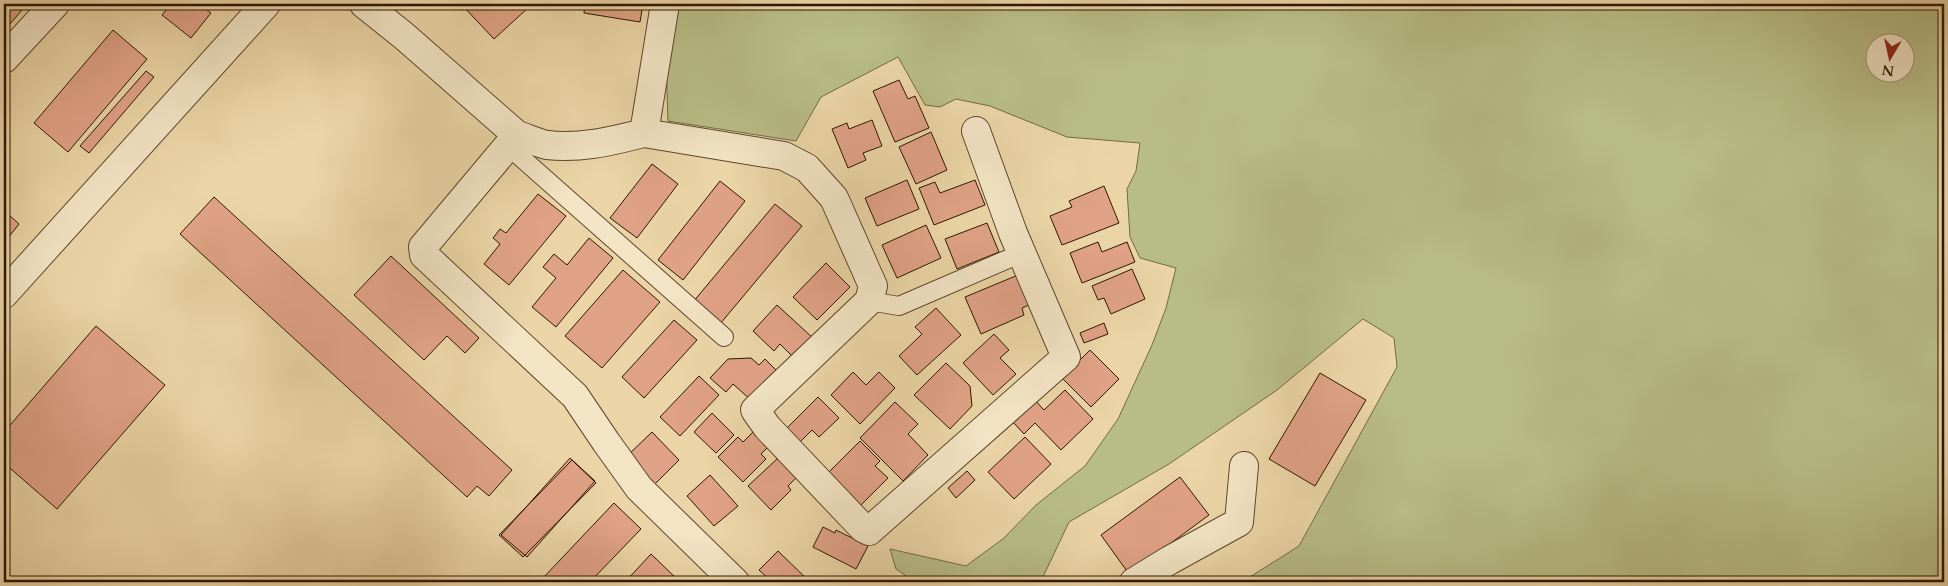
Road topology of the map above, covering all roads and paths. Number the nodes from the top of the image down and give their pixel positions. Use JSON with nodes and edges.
{"nodes":[{"id":1,"x":55,"y":4,"type":"edge"},
{"id":2,"x":266,"y":4,"type":"edge"},
{"id":3,"x":364,"y":4,"type":"edge"},
{"id":4,"x":665,"y":4,"type":"edge"},
{"id":5,"x":4,"y":59,"type":"edge"},
{"id":6,"x":976,"y":132,"type":"dead end"},
{"id":7,"x":644,"y":133,"type":"junction"},
{"id":8,"x":512,"y":141,"type":"junction"},
{"id":9,"x":1022,"y":253,"type":"junction"},
{"id":10,"x":4,"y":294,"type":"edge"},
{"id":11,"x":869,"y":301,"type":"junction"},
{"id":12,"x":724,"y":337,"type":"dead end"},
{"id":13,"x":1244,"y":466,"type":"dead end"},
{"id":14,"x":735,"y":582,"type":"edge"},
{"id":15,"x":1134,"y":582,"type":"edge"}],
"edges":[{"from":1,"to":5,"type":"street"},
{"from":2,"to":10,"type":"street"},
{"from":3,"to":8,"type":"street"},
{"from":4,"to":7,"type":"street"},
{"from":6,"to":9,"type":"street"},
{"from":7,"to":8,"type":"street"},
{"from":7,"to":11,"type":"street"},
{"from":8,"to":12,"type":"lane"},
{"from":8,"to":14,"type":"street"},
{"from":9,"to":11,"type":"lane"},
{"from":9,"to":11,"type":"street"},
{"from":13,"to":15,"type":"street"}]}
